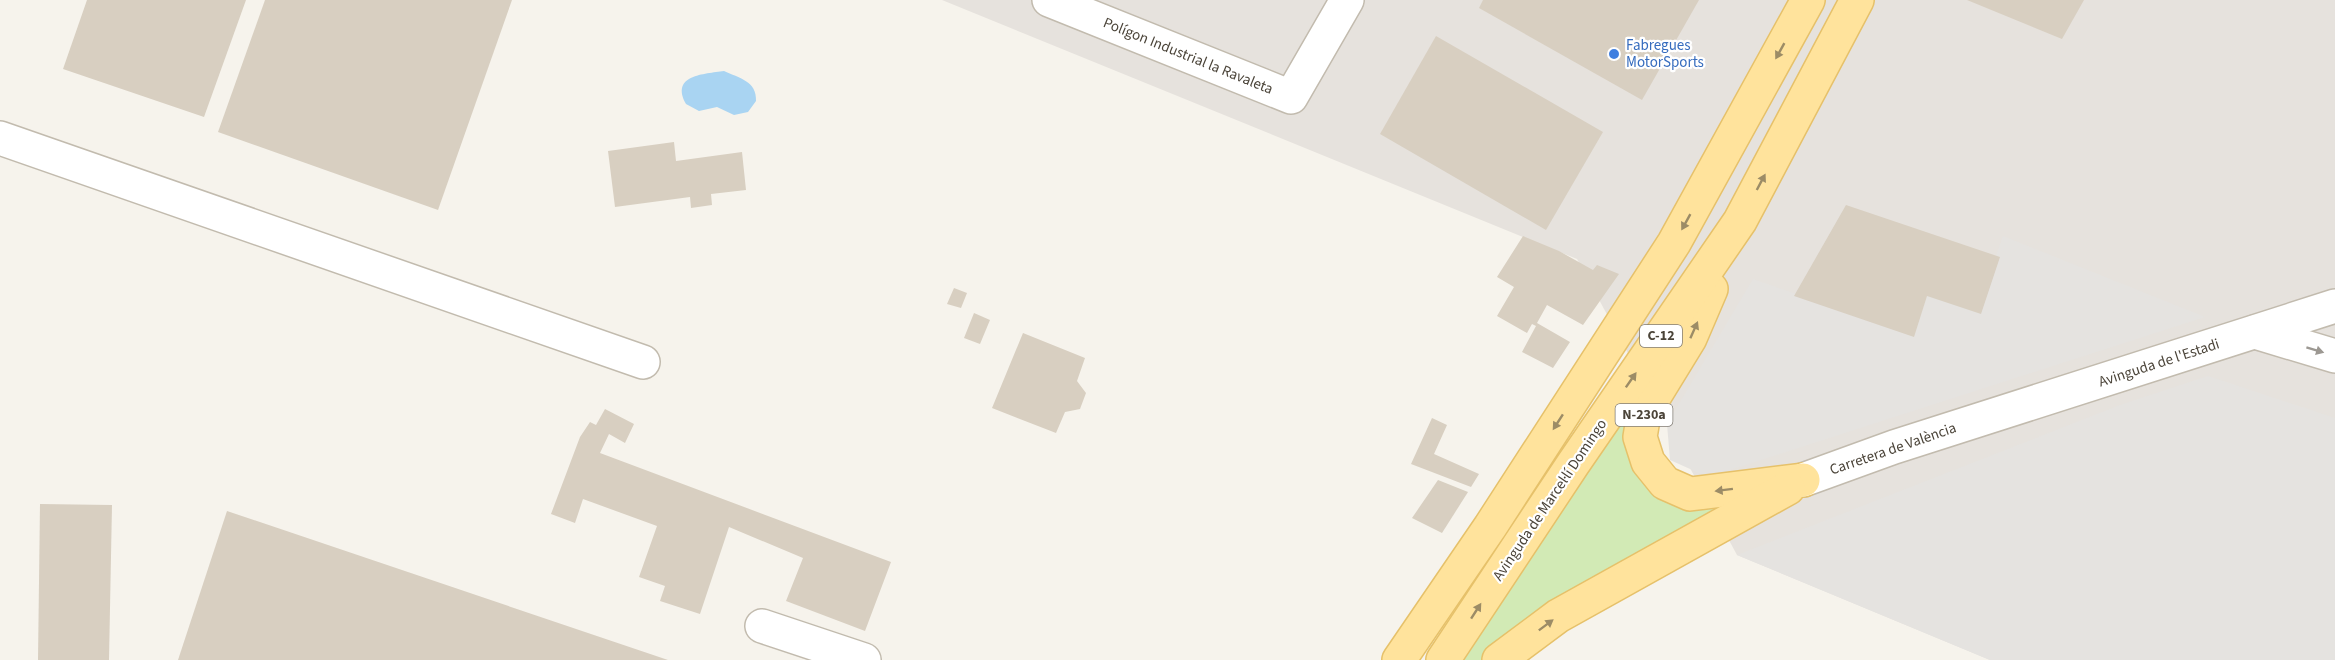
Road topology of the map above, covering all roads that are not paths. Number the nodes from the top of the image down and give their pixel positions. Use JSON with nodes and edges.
{"nodes":[{"id":1,"x":1049,"y":0,"type":"edge"},
{"id":2,"x":1347,"y":0,"type":"edge"},
{"id":3,"x":1808,"y":0,"type":"edge"},
{"id":4,"x":1857,"y":0,"type":"edge"},
{"id":5,"x":0,"y":138,"type":"edge"},
{"id":6,"x":1740,"y":221,"type":"junction"},
{"id":7,"x":2335,"y":306,"type":"edge"},
{"id":8,"x":2255,"y":332,"type":"junction"},
{"id":9,"x":2335,"y":356,"type":"edge"},
{"id":10,"x":643,"y":362,"type":"dead end"},
{"id":11,"x":1983,"y":420,"type":"joint"},
{"id":12,"x":1803,"y":480,"type":"junction"},
{"id":13,"x":762,"y":626,"type":"dead end"},
{"id":14,"x":864,"y":660,"type":"edge"},
{"id":15,"x":1400,"y":660,"type":"edge"},
{"id":16,"x":1443,"y":660,"type":"edge"},
{"id":17,"x":1499,"y":660,"type":"edge"}],
"edges":[{"from":1,"to":2,"type":"street","name":"Polígon Industrial la Ravaleta"},
{"from":3,"to":15,"type":"main road","number":"C-12","one_way":true},
{"from":6,"to":4,"type":"main road","name":"Avinguda de Marcel·lí Domingo","number":"C-12","one_way":true},
{"from":5,"to":10,"type":"street"},
{"from":12,"to":6,"type":"main road","number":"N-230a","one_way":true},
{"from":16,"to":6,"type":"main road","name":"Avinguda de Marcel·lí Domingo","number":"C-12","one_way":true},
{"from":7,"to":8,"type":"street","name":"Avinguda de l'Estadi","number":"N-230a"},
{"from":8,"to":9,"type":"street","one_way":true},
{"from":8,"to":11,"type":"street","name":"Avinguda de l'Estadi","number":"N-230a"},
{"from":11,"to":12,"type":"street","name":"Carretera de València","number":"N-230a"},
{"from":17,"to":12,"type":"main road","number":"N-230a","one_way":true},
{"from":13,"to":14,"type":"street"}]}
